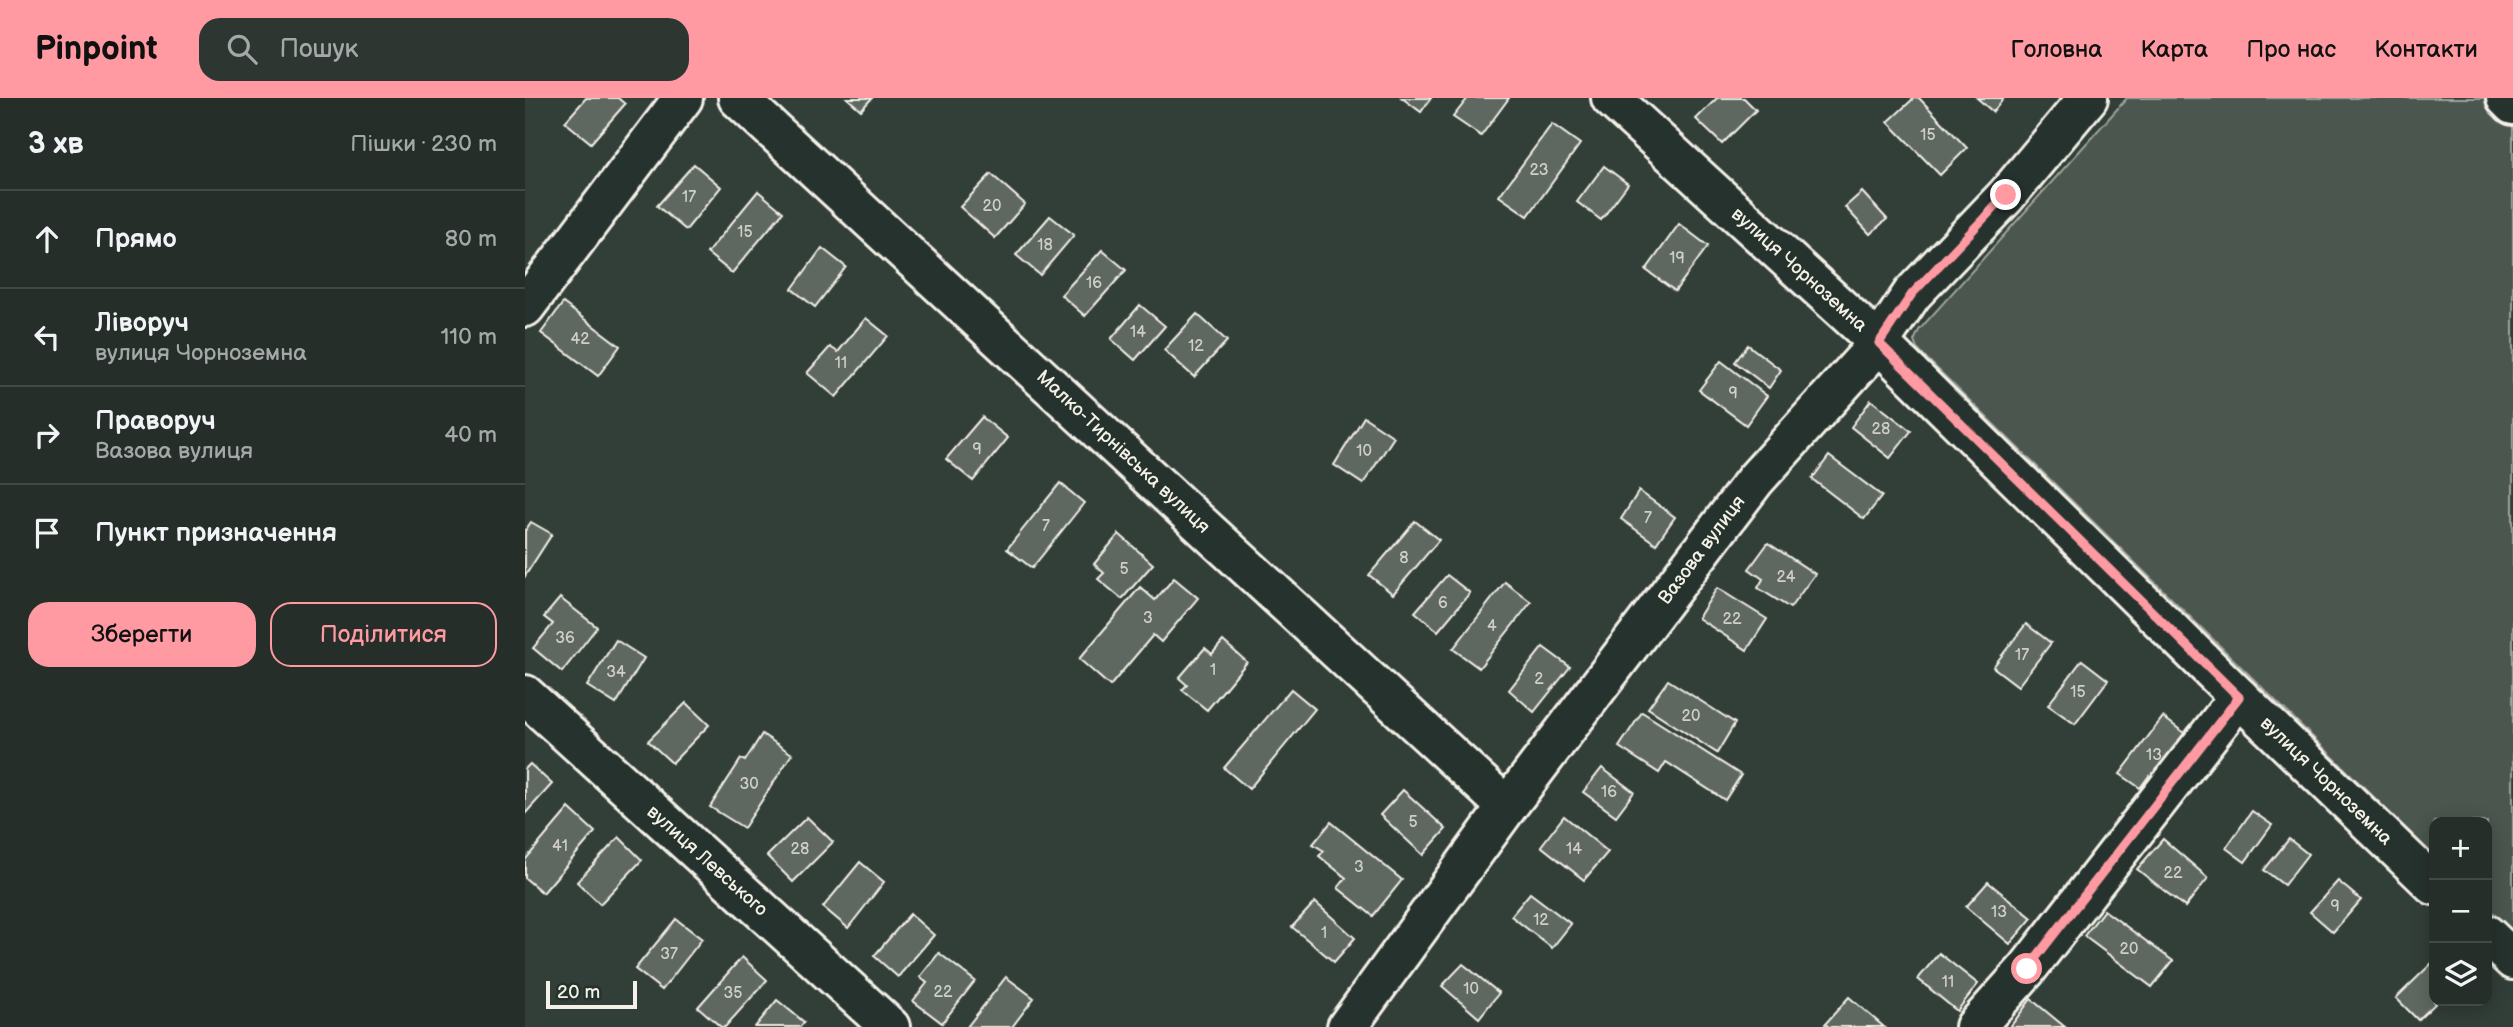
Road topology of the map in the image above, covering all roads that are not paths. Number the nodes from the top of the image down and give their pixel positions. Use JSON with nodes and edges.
{"nodes":[{"id":1,"x":683,"y":98,"type":"edge"},
{"id":2,"x":738,"y":98,"type":"edge"},
{"id":3,"x":1611,"y":98,"type":"edge"},
{"id":4,"x":2088,"y":98,"type":"edge"},
{"id":5,"x":2506,"y":98,"type":"edge"},
{"id":6,"x":2513,"y":105,"type":"edge"},
{"id":7,"x":525,"y":307,"type":"edge"},
{"id":8,"x":1879,"y":343,"type":"junction"},
{"id":9,"x":525,"y":695,"type":"edge"},
{"id":10,"x":2239,"y":697,"type":"junction"},
{"id":11,"x":1507,"y":807,"type":"junction"},
{"id":12,"x":2429,"y":880,"type":"edge"},
{"id":13,"x":2492,"y":940,"type":"edge"},
{"id":14,"x":2513,"y":960,"type":"edge"},
{"id":15,"x":890,"y":1027,"type":"edge"},
{"id":16,"x":1347,"y":1027,"type":"edge"},
{"id":17,"x":1975,"y":1027,"type":"edge"}],
"edges":[{"from":1,"to":7,"type":"street"},
{"from":2,"to":11,"type":"street","name":"Малко-Тирнівська вулиця"},
{"from":3,"to":8,"type":"street","name":"вулиця Чорноземна"},
{"from":4,"to":8,"type":"street","name":"Вазова вулиця"},
{"from":5,"to":6,"type":"street"},
{"from":8,"to":10,"type":"street","name":"вулиця Чорноземна"},
{"from":8,"to":11,"type":"street","name":"Вазова вулиця"},
{"from":9,"to":15,"type":"street","name":"вулиця Левського"},
{"from":10,"to":12,"type":"street","name":"вулиця Чорноземна"},
{"from":10,"to":17,"type":"street"},
{"from":11,"to":16,"type":"street","name":"Вазова вулиця"},
{"from":13,"to":14,"type":"street"}]}
